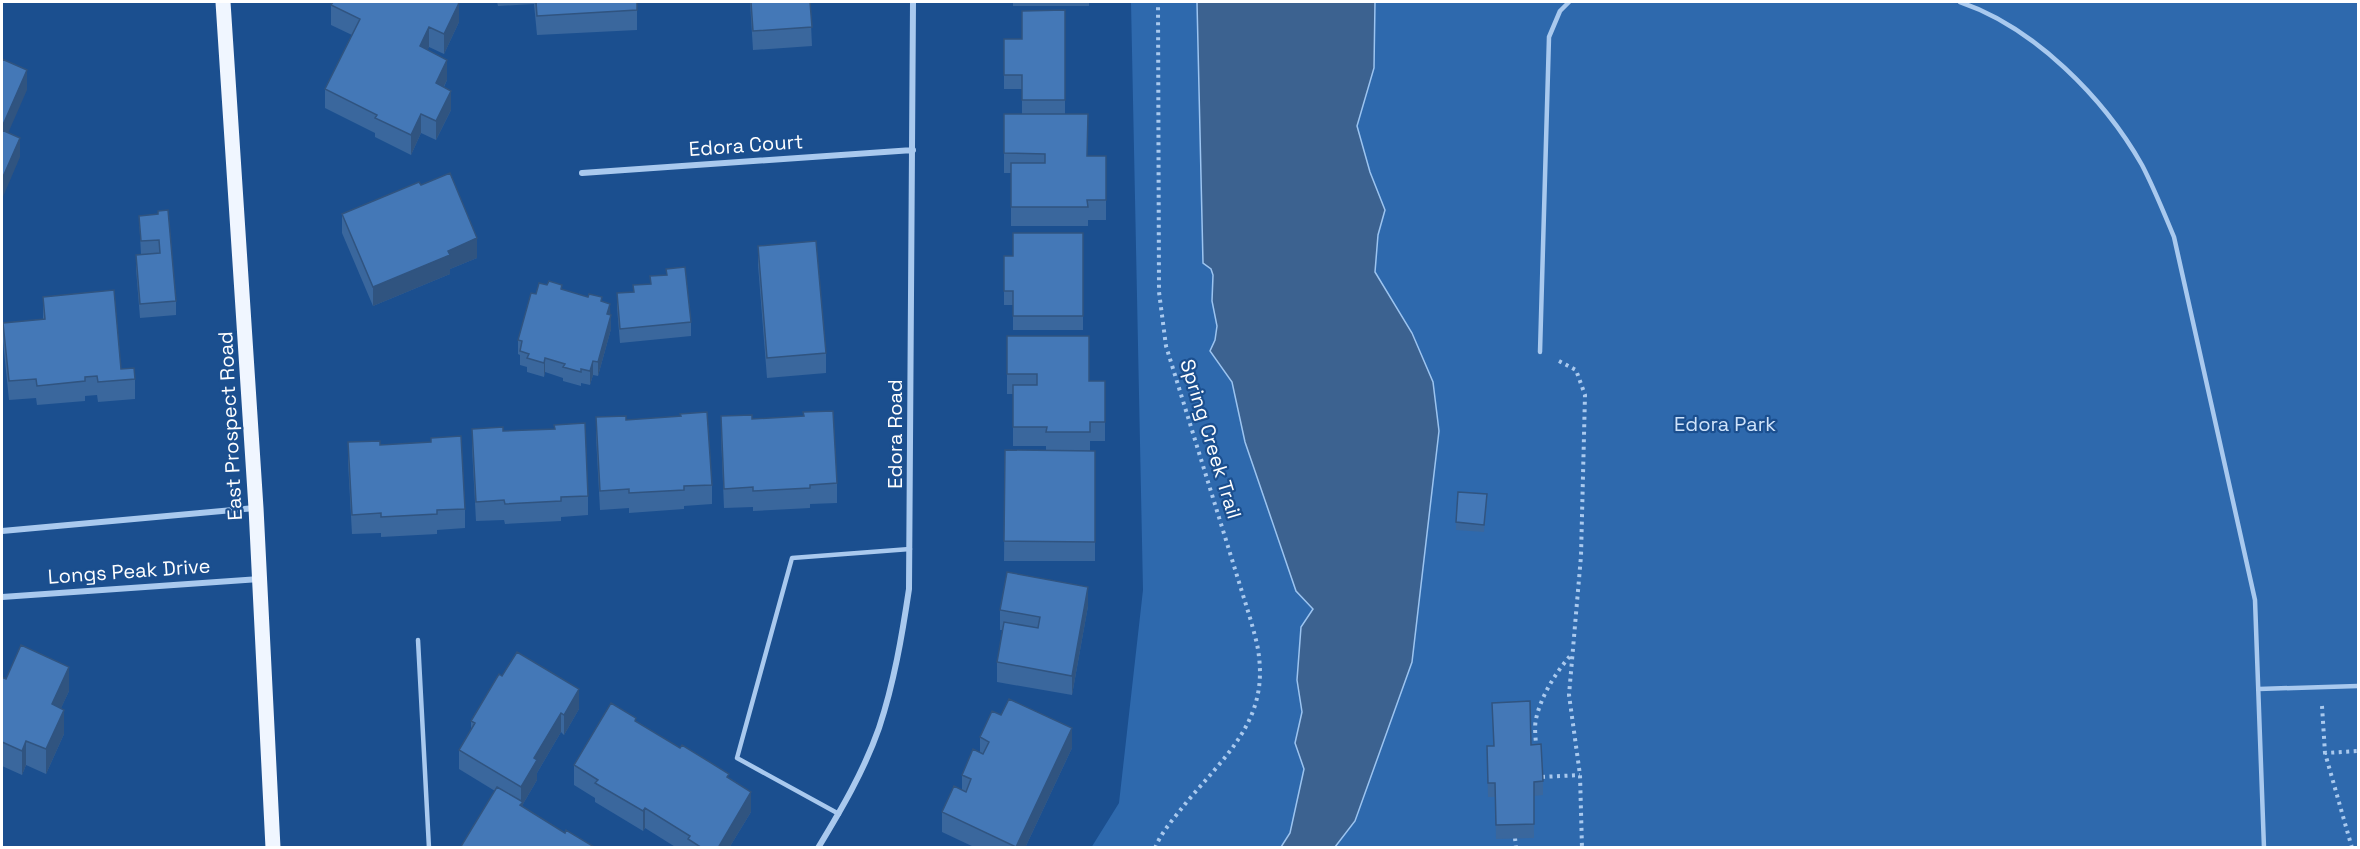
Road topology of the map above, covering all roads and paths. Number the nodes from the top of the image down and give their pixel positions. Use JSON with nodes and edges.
{"nodes":[{"id":1,"x":223,"y":2,"type":"edge"},
{"id":2,"x":913,"y":2,"type":"edge"},
{"id":3,"x":1158,"y":2,"type":"edge"},
{"id":4,"x":1569,"y":2,"type":"edge"},
{"id":5,"x":1960,"y":2,"type":"edge"},
{"id":6,"x":913,"y":150,"type":"junction"},
{"id":7,"x":582,"y":173,"type":"dead end"},
{"id":8,"x":1540,"y":352,"type":"joint"},
{"id":9,"x":256,"y":508,"type":"junction"},
{"id":10,"x":2,"y":531,"type":"edge"},
{"id":11,"x":910,"y":549,"type":"junction"},
{"id":12,"x":258,"y":579,"type":"junction"},
{"id":13,"x":2,"y":597,"type":"edge"},
{"id":14,"x":418,"y":640,"type":"dead end"},
{"id":15,"x":1572,"y":654,"type":"junction"},
{"id":16,"x":2358,"y":686,"type":"edge"},
{"id":17,"x":2321,"y":688,"type":"junction"},
{"id":18,"x":2259,"y":689,"type":"junction"},
{"id":19,"x":2358,"y":751,"type":"edge"},
{"id":20,"x":2325,"y":753,"type":"junction"},
{"id":21,"x":1536,"y":758,"type":"edge"},
{"id":22,"x":1580,"y":775,"type":"junction"},
{"id":23,"x":1542,"y":777,"type":"edge"},
{"id":24,"x":839,"y":813,"type":"junction"},
{"id":25,"x":1515,"y":838,"type":"edge"},
{"id":26,"x":273,"y":848,"type":"edge"},
{"id":27,"x":429,"y":848,"type":"edge"},
{"id":28,"x":818,"y":848,"type":"edge"},
{"id":29,"x":1155,"y":848,"type":"edge"},
{"id":30,"x":1515,"y":848,"type":"edge"},
{"id":31,"x":1582,"y":848,"type":"edge"},
{"id":32,"x":2264,"y":848,"type":"edge"},
{"id":33,"x":2352,"y":848,"type":"edge"}],
"edges":[{"from":1,"to":9,"type":"main road","name":"East Prospect Road"},
{"from":2,"to":6,"type":"street","name":"Edora Road"},
{"from":3,"to":29,"type":"path","name":"Spring Creek Trail"},
{"from":4,"to":8,"type":"lane"},
{"from":5,"to":18,"type":"lane"},
{"from":6,"to":7,"type":"street","name":"Edora Court"},
{"from":6,"to":11,"type":"street","name":"Edora Road"},
{"from":8,"to":15,"type":"path"},
{"from":9,"to":10,"type":"street"},
{"from":9,"to":12,"type":"main road","name":"East Prospect Road"},
{"from":11,"to":24,"type":"street","name":"Edora Road"},
{"from":11,"to":24,"type":"lane"},
{"from":12,"to":13,"type":"street","name":"Longs Peak Drive"},
{"from":12,"to":26,"type":"main road","name":"East Prospect Road"},
{"from":14,"to":27,"type":"lane"},
{"from":15,"to":21,"type":"path"},
{"from":15,"to":22,"type":"path"},
{"from":16,"to":17,"type":"lane"},
{"from":17,"to":18,"type":"lane"},
{"from":17,"to":20,"type":"path"},
{"from":18,"to":32,"type":"lane"},
{"from":19,"to":20,"type":"path"},
{"from":20,"to":33,"type":"path"},
{"from":22,"to":23,"type":"path"},
{"from":22,"to":31,"type":"path"},
{"from":24,"to":28,"type":"street","name":"Edora Road"},
{"from":25,"to":30,"type":"path"}]}
